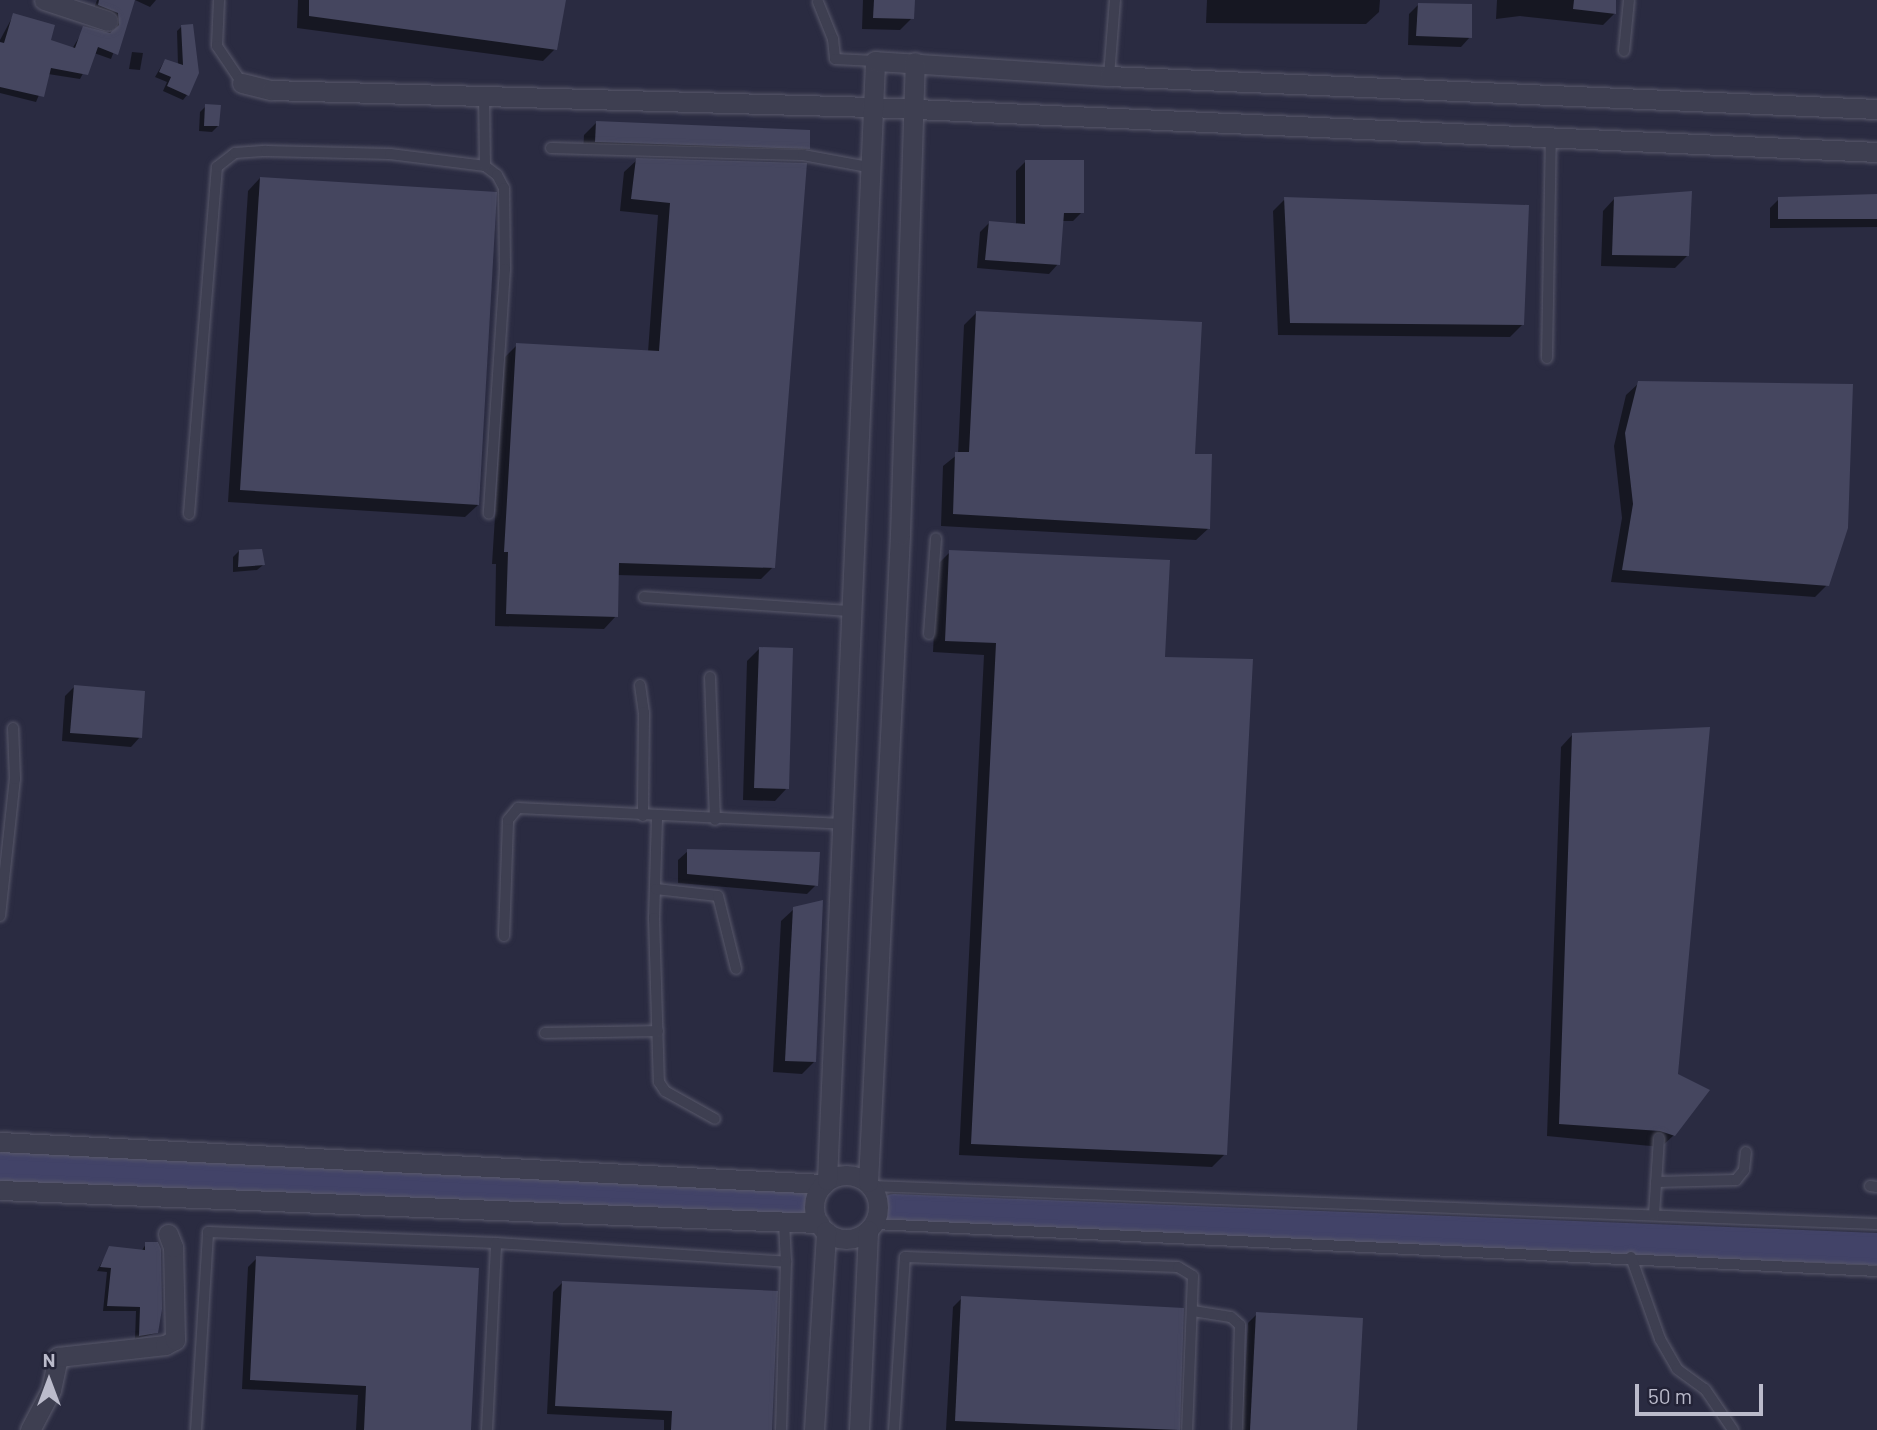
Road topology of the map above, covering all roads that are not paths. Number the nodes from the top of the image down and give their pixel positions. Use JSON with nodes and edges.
{"nodes":[{"id":1,"x":219,"y":0,"type":"edge"},
{"id":2,"x":1115,"y":0,"type":"edge"},
{"id":3,"x":1629,"y":0,"type":"edge"},
{"id":4,"x":50,"y":1,"type":"edge"},
{"id":5,"x":818,"y":2,"type":"edge"},
{"id":6,"x":108,"y":21,"type":"dead end"},
{"id":7,"x":1625,"y":51,"type":"dead end"},
{"id":8,"x":875,"y":61,"type":"junction"},
{"id":9,"x":915,"y":62,"type":"junction"},
{"id":10,"x":1109,"y":76,"type":"junction"},
{"id":11,"x":242,"y":83,"type":"joint"},
{"id":12,"x":484,"y":95,"type":"junction"},
{"id":13,"x":871,"y":107,"type":"junction"},
{"id":14,"x":912,"y":109,"type":"junction"},
{"id":15,"x":1877,"y":109,"type":"edge"},
{"id":16,"x":1551,"y":136,"type":"junction"},
{"id":17,"x":551,"y":148,"type":"dead end"},
{"id":18,"x":1877,"y":152,"type":"edge"},
{"id":19,"x":485,"y":166,"type":"junction"},
{"id":20,"x":868,"y":167,"type":"junction"},
{"id":21,"x":1547,"y":358,"type":"dead end"},
{"id":22,"x":489,"y":513,"type":"dead end"},
{"id":23,"x":189,"y":514,"type":"dead end"},
{"id":24,"x":936,"y":538,"type":"dead end"},
{"id":25,"x":643,"y":597,"type":"dead end"},
{"id":26,"x":848,"y":611,"type":"junction"},
{"id":27,"x":929,"y":634,"type":"dead end"},
{"id":28,"x":710,"y":677,"type":"dead end"},
{"id":29,"x":640,"y":685,"type":"dead end"},
{"id":30,"x":13,"y":728,"type":"dead end"},
{"id":31,"x":643,"y":816,"type":"junction"},
{"id":32,"x":657,"y":818,"type":"junction"},
{"id":33,"x":715,"y":820,"type":"junction"},
{"id":34,"x":842,"y":824,"type":"junction"},
{"id":35,"x":656,"y":890,"type":"junction"},
{"id":36,"x":0,"y":916,"type":"edge"},
{"id":37,"x":504,"y":936,"type":"dead end"},
{"id":38,"x":736,"y":968,"type":"dead end"},
{"id":39,"x":658,"y":1031,"type":"junction"},
{"id":40,"x":545,"y":1033,"type":"dead end"},
{"id":41,"x":715,"y":1119,"type":"dead end"},
{"id":42,"x":1659,"y":1138,"type":"dead end"},
{"id":43,"x":0,"y":1142,"type":"edge"},
{"id":44,"x":1746,"y":1152,"type":"dead end"},
{"id":45,"x":825,"y":1182,"type":"junction"},
{"id":46,"x":1656,"y":1182,"type":"junction"},
{"id":47,"x":869,"y":1184,"type":"junction"},
{"id":48,"x":0,"y":1190,"type":"edge"},
{"id":49,"x":1654,"y":1215,"type":"junction"},
{"id":50,"x":785,"y":1222,"type":"junction"},
{"id":51,"x":1877,"y":1224,"type":"edge"},
{"id":52,"x":822,"y":1227,"type":"junction"},
{"id":53,"x":871,"y":1227,"type":"junction"},
{"id":54,"x":168,"y":1234,"type":"dead end"},
{"id":55,"x":496,"y":1243,"type":"junction"},
{"id":56,"x":1631,"y":1257,"type":"junction"},
{"id":57,"x":786,"y":1262,"type":"junction"},
{"id":58,"x":1877,"y":1271,"type":"edge"},
{"id":59,"x":1194,"y":1311,"type":"junction"},
{"id":60,"x":30,"y":1430,"type":"edge"},
{"id":61,"x":196,"y":1430,"type":"edge"},
{"id":62,"x":487,"y":1430,"type":"edge"},
{"id":63,"x":781,"y":1430,"type":"edge"},
{"id":64,"x":814,"y":1430,"type":"edge"},
{"id":65,"x":859,"y":1430,"type":"edge"},
{"id":66,"x":894,"y":1430,"type":"edge"},
{"id":67,"x":1187,"y":1430,"type":"edge"},
{"id":68,"x":1237,"y":1430,"type":"edge"},
{"id":69,"x":1733,"y":1430,"type":"edge"}],
"edges":[{"from":1,"to":11,"type":"lane"},
{"from":2,"to":10,"type":"lane"},
{"from":3,"to":7,"type":"lane"},
{"from":4,"to":6,"type":"street"},
{"from":5,"to":8,"type":"lane"},
{"from":8,"to":9,"type":"street"},
{"from":8,"to":13,"type":"street"},
{"from":9,"to":10,"type":"street"},
{"from":9,"to":14,"type":"street"},
{"from":10,"to":15,"type":"street"},
{"from":11,"to":12,"type":"street"},
{"from":12,"to":13,"type":"street"},
{"from":12,"to":19,"type":"lane"},
{"from":13,"to":14,"type":"street"},
{"from":13,"to":20,"type":"street"},
{"from":14,"to":16,"type":"street"},
{"from":14,"to":47,"type":"street"},
{"from":16,"to":18,"type":"street"},
{"from":16,"to":21,"type":"lane"},
{"from":17,"to":20,"type":"lane"},
{"from":19,"to":22,"type":"lane"},
{"from":19,"to":23,"type":"lane"},
{"from":20,"to":26,"type":"street"},
{"from":24,"to":27,"type":"lane"},
{"from":25,"to":26,"type":"lane"},
{"from":26,"to":34,"type":"street"},
{"from":28,"to":33,"type":"lane"},
{"from":29,"to":31,"type":"lane"},
{"from":30,"to":36,"type":"lane"},
{"from":31,"to":32,"type":"lane"},
{"from":31,"to":37,"type":"lane"},
{"from":32,"to":33,"type":"lane"},
{"from":32,"to":35,"type":"lane"},
{"from":33,"to":34,"type":"lane"},
{"from":34,"to":45,"type":"street"},
{"from":35,"to":38,"type":"lane"},
{"from":35,"to":39,"type":"lane"},
{"from":39,"to":40,"type":"lane"},
{"from":39,"to":41,"type":"lane"},
{"from":42,"to":46,"type":"lane"},
{"from":43,"to":45,"type":"street"},
{"from":44,"to":46,"type":"lane"},
{"from":45,"to":47,"type":"street"},
{"from":45,"to":52,"type":"street"},
{"from":46,"to":49,"type":"lane"},
{"from":47,"to":49,"type":"lane"},
{"from":47,"to":53,"type":"street"},
{"from":48,"to":50,"type":"street"},
{"from":49,"to":51,"type":"lane"},
{"from":50,"to":52,"type":"street"},
{"from":50,"to":57,"type":"lane"},
{"from":52,"to":53,"type":"street"},
{"from":52,"to":64,"type":"street"},
{"from":53,"to":56,"type":"lane"},
{"from":53,"to":65,"type":"street"},
{"from":54,"to":60,"type":"street"},
{"from":55,"to":57,"type":"lane"},
{"from":55,"to":61,"type":"lane"},
{"from":55,"to":62,"type":"lane"},
{"from":56,"to":58,"type":"lane"},
{"from":56,"to":69,"type":"lane"},
{"from":57,"to":63,"type":"lane"},
{"from":59,"to":66,"type":"lane"},
{"from":59,"to":67,"type":"lane"},
{"from":59,"to":68,"type":"lane"}]}
